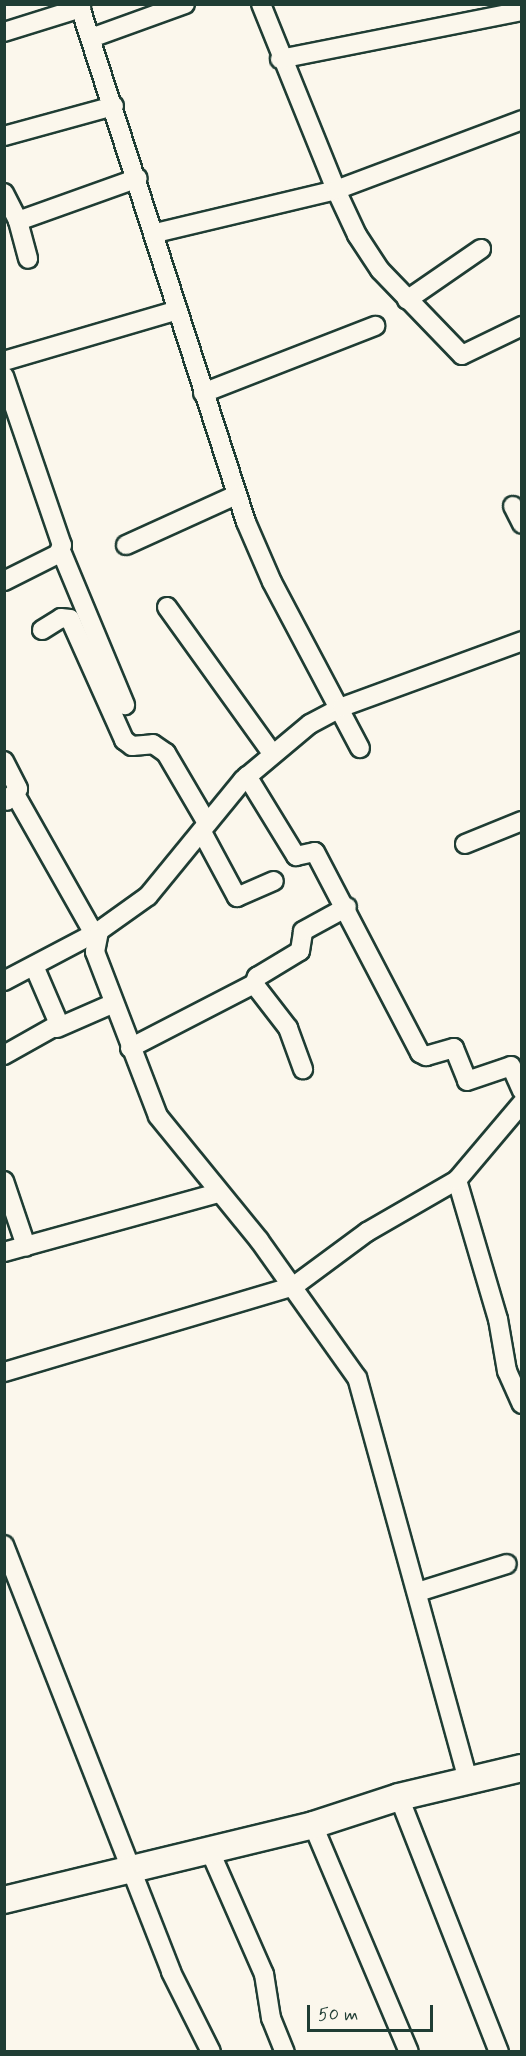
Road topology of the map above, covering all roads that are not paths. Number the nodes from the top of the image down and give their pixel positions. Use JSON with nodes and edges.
{"nodes":[{"id":1,"x":185,"y":4,"type":"edge"},
{"id":2,"x":261,"y":4,"type":"edge"},
{"id":3,"x":80,"y":6,"type":"edge"},
{"id":4,"x":522,"y":11,"type":"edge"},
{"id":5,"x":4,"y":32,"type":"edge"},
{"id":6,"x":91,"y":38,"type":"junction"},
{"id":7,"x":280,"y":59,"type":"junction"},
{"id":8,"x":114,"y":106,"type":"junction"},
{"id":9,"x":522,"y":120,"type":"edge"},
{"id":10,"x":4,"y":136,"type":"edge"},
{"id":11,"x":138,"y":178,"type":"junction"},
{"id":12,"x":336,"y":190,"type":"junction"},
{"id":13,"x":4,"y":193,"type":"edge"},
{"id":14,"x":18,"y":221,"type":"junction"},
{"id":15,"x":156,"y":233,"type":"junction"},
{"id":16,"x":481,"y":249,"type":"dead end"},
{"id":17,"x":28,"y":259,"type":"dead end"},
{"id":18,"x":407,"y":300,"type":"junction"},
{"id":19,"x":178,"y":310,"type":"junction"},
{"id":20,"x":375,"y":326,"type":"dead end"},
{"id":21,"x":522,"y":326,"type":"edge"},
{"id":22,"x":4,"y":362,"type":"edge"},
{"id":23,"x":4,"y":376,"type":"edge"},
{"id":24,"x":203,"y":393,"type":"junction"},
{"id":25,"x":236,"y":495,"type":"junction"},
{"id":26,"x":513,"y":506,"type":"dead end"},
{"id":27,"x":522,"y":524,"type":"edge"},
{"id":28,"x":126,"y":545,"type":"dead end"},
{"id":29,"x":61,"y":551,"type":"junction"},
{"id":30,"x":4,"y":581,"type":"edge"},
{"id":31,"x":167,"y":607,"type":"dead end"},
{"id":32,"x":42,"y":630,"type":"dead end"},
{"id":33,"x":521,"y":644,"type":"edge"},
{"id":34,"x":125,"y":705,"type":"dead end"},
{"id":35,"x":342,"y":707,"type":"junction"},
{"id":36,"x":360,"y":748,"type":"dead end"},
{"id":37,"x":272,"y":753,"type":"junction"},
{"id":38,"x":4,"y":761,"type":"edge"},
{"id":39,"x":247,"y":776,"type":"junction"},
{"id":40,"x":10,"y":799,"type":"edge"},
{"id":41,"x":522,"y":821,"type":"edge"},
{"id":42,"x":204,"y":827,"type":"junction"},
{"id":43,"x":465,"y":844,"type":"dead end"},
{"id":44,"x":274,"y":881,"type":"dead end"},
{"id":45,"x":347,"y":907,"type":"junction"},
{"id":46,"x":96,"y":932,"type":"junction"},
{"id":47,"x":33,"y":966,"type":"junction"},
{"id":48,"x":4,"y":981,"type":"edge"},
{"id":49,"x":254,"y":984,"type":"junction"},
{"id":50,"x":112,"y":1004,"type":"junction"},
{"id":51,"x":57,"y":1028,"type":"junction"},
{"id":52,"x":130,"y":1048,"type":"junction"},
{"id":53,"x":4,"y":1055,"type":"edge"},
{"id":54,"x":303,"y":1069,"type":"dead end"},
{"id":55,"x":522,"y":1091,"type":"edge"},
{"id":56,"x":522,"y":1103,"type":"edge"},
{"id":57,"x":457,"y":1180,"type":"junction"},
{"id":58,"x":4,"y":1181,"type":"edge"},
{"id":59,"x":218,"y":1193,"type":"junction"},
{"id":60,"x":26,"y":1246,"type":"junction"},
{"id":61,"x":4,"y":1252,"type":"edge"},
{"id":62,"x":294,"y":1286,"type":"junction"},
{"id":63,"x":4,"y":1372,"type":"edge"},
{"id":64,"x":522,"y":1404,"type":"edge"},
{"id":65,"x":4,"y":1545,"type":"edge"},
{"id":66,"x":507,"y":1564,"type":"dead end"},
{"id":67,"x":418,"y":1592,"type":"junction"},
{"id":68,"x":522,"y":1768,"type":"edge"},
{"id":69,"x":468,"y":1780,"type":"junction"},
{"id":70,"x":399,"y":1797,"type":"junction"},
{"id":71,"x":313,"y":1826,"type":"junction"},
{"id":72,"x":208,"y":1849,"type":"junction"},
{"id":73,"x":132,"y":1869,"type":"junction"},
{"id":74,"x":4,"y":1900,"type":"edge"},
{"id":75,"x":211,"y":2052,"type":"edge"},
{"id":76,"x":285,"y":2052,"type":"edge"},
{"id":77,"x":409,"y":2052,"type":"edge"},
{"id":78,"x":499,"y":2052,"type":"edge"}],
"edges":[{"from":1,"to":6,"type":"street"},
{"from":2,"to":7,"type":"street"},
{"from":3,"to":5,"type":"street"},
{"from":3,"to":6,"type":"street"},
{"from":4,"to":7,"type":"street"},
{"from":6,"to":8,"type":"street"},
{"from":7,"to":12,"type":"street"},
{"from":8,"to":10,"type":"street"},
{"from":8,"to":11,"type":"street"},
{"from":9,"to":12,"type":"street"},
{"from":11,"to":14,"type":"street"},
{"from":11,"to":15,"type":"street"},
{"from":12,"to":15,"type":"street"},
{"from":12,"to":18,"type":"street"},
{"from":13,"to":14,"type":"street"},
{"from":14,"to":17,"type":"street"},
{"from":15,"to":19,"type":"street"},
{"from":16,"to":18,"type":"street"},
{"from":18,"to":21,"type":"street"},
{"from":19,"to":22,"type":"street"},
{"from":19,"to":24,"type":"street"},
{"from":20,"to":24,"type":"street"},
{"from":23,"to":29,"type":"street"},
{"from":24,"to":25,"type":"street"},
{"from":25,"to":28,"type":"street"},
{"from":25,"to":35,"type":"street"},
{"from":26,"to":27,"type":"street"},
{"from":29,"to":30,"type":"street"},
{"from":29,"to":34,"type":"street"},
{"from":31,"to":37,"type":"street"},
{"from":32,"to":42,"type":"street"},
{"from":33,"to":35,"type":"street"},
{"from":35,"to":36,"type":"street"},
{"from":35,"to":37,"type":"street"},
{"from":37,"to":39,"type":"street"},
{"from":38,"to":40,"type":"street"},
{"from":39,"to":42,"type":"street"},
{"from":39,"to":45,"type":"street"},
{"from":40,"to":46,"type":"street"},
{"from":41,"to":43,"type":"street"},
{"from":42,"to":44,"type":"street"},
{"from":42,"to":46,"type":"street"},
{"from":45,"to":49,"type":"street"},
{"from":45,"to":55,"type":"street"},
{"from":46,"to":47,"type":"street"},
{"from":46,"to":50,"type":"street"},
{"from":47,"to":48,"type":"street"},
{"from":47,"to":51,"type":"street"},
{"from":49,"to":52,"type":"street"},
{"from":49,"to":54,"type":"street"},
{"from":50,"to":51,"type":"street"},
{"from":50,"to":52,"type":"street"},
{"from":51,"to":53,"type":"street"},
{"from":52,"to":59,"type":"street"},
{"from":56,"to":57,"type":"street"},
{"from":57,"to":62,"type":"street"},
{"from":57,"to":64,"type":"street"},
{"from":58,"to":60,"type":"street"},
{"from":59,"to":60,"type":"street"},
{"from":59,"to":62,"type":"street"},
{"from":60,"to":61,"type":"street"},
{"from":62,"to":63,"type":"street"},
{"from":62,"to":67,"type":"street"},
{"from":65,"to":73,"type":"street"},
{"from":66,"to":67,"type":"street"},
{"from":67,"to":69,"type":"street"},
{"from":68,"to":69,"type":"main road"},
{"from":69,"to":70,"type":"main road"},
{"from":70,"to":71,"type":"main road"},
{"from":70,"to":78,"type":"street"},
{"from":71,"to":72,"type":"main road"},
{"from":71,"to":77,"type":"street"},
{"from":72,"to":73,"type":"main road"},
{"from":72,"to":76,"type":"street"},
{"from":73,"to":74,"type":"main road"},
{"from":73,"to":75,"type":"street"}]}
